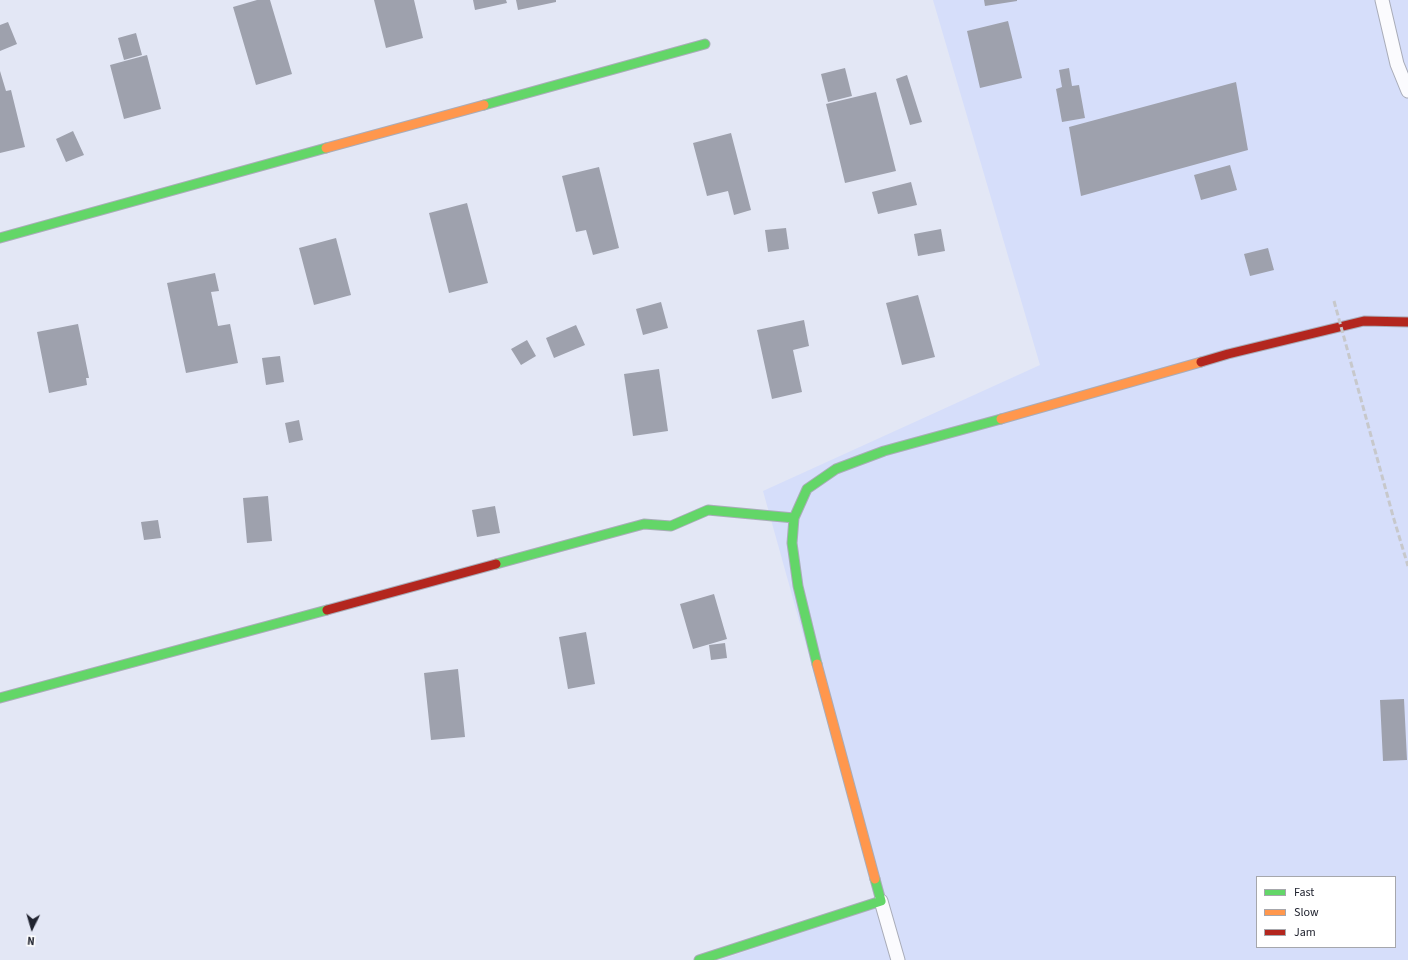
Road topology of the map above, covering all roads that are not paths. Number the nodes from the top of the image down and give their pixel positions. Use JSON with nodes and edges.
{"nodes":[{"id":1,"x":1382,"y":0,"type":"edge"},
{"id":2,"x":705,"y":44,"type":"dead end"},
{"id":3,"x":1408,"y":91,"type":"edge"},
{"id":4,"x":0,"y":238,"type":"edge"},
{"id":5,"x":1408,"y":322,"type":"edge"},
{"id":6,"x":794,"y":518,"type":"junction"},
{"id":7,"x":0,"y":698,"type":"edge"},
{"id":8,"x":881,"y":901,"type":"junction"},
{"id":9,"x":699,"y":960,"type":"edge"},
{"id":10,"x":898,"y":960,"type":"edge"}],
"edges":[{"from":1,"to":3,"type":"lane"},
{"from":2,"to":4,"type":"street"},
{"from":5,"to":6,"type":"street"},
{"from":6,"to":7,"type":"street"},
{"from":6,"to":8,"type":"street"},
{"from":8,"to":9,"type":"street"},
{"from":8,"to":10,"type":"lane"}]}
